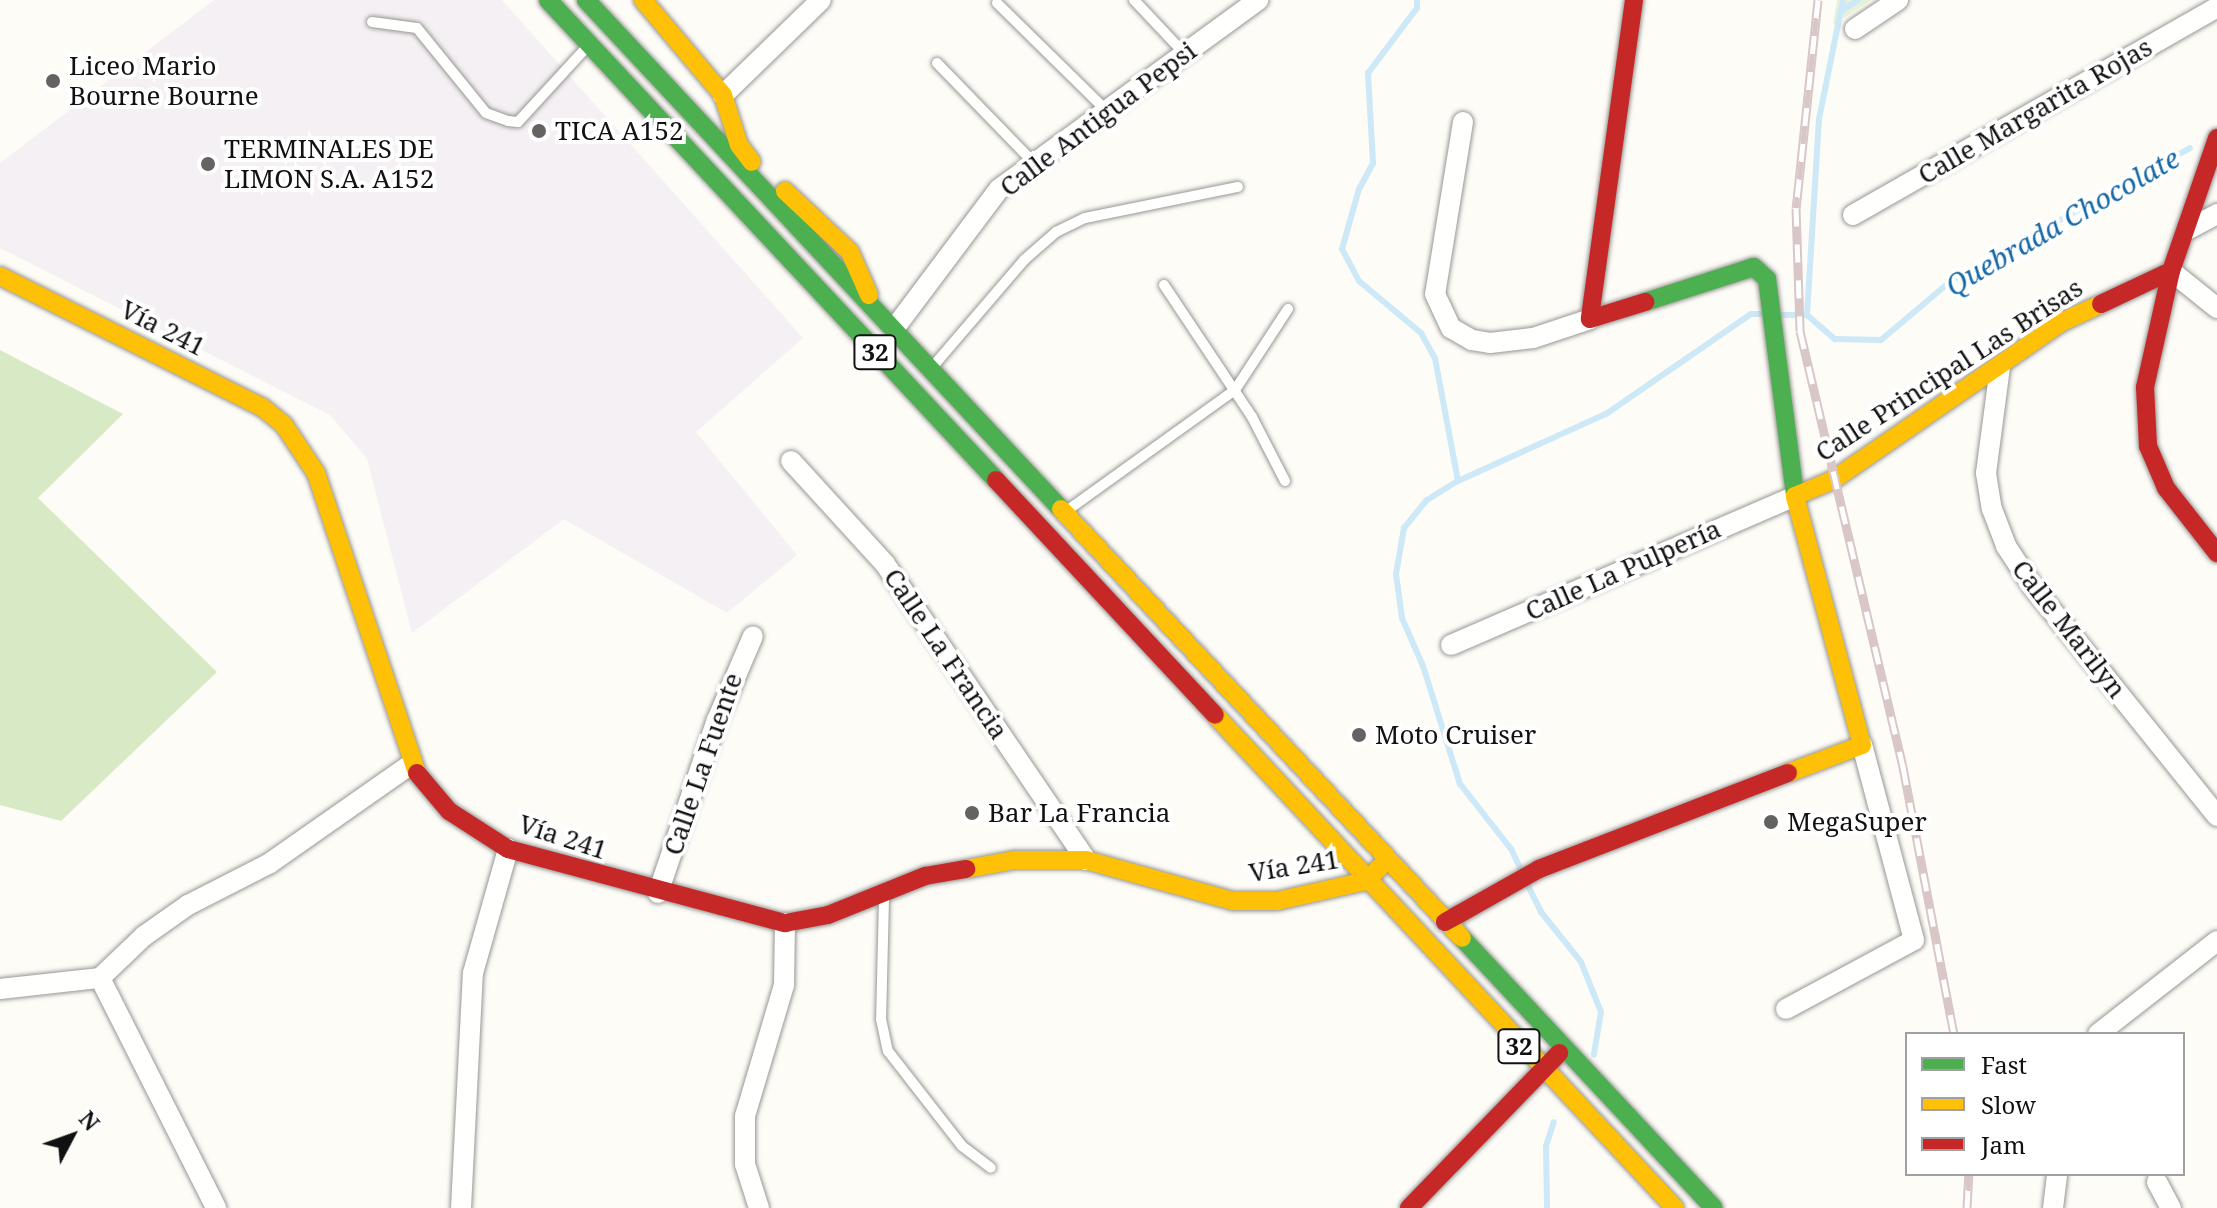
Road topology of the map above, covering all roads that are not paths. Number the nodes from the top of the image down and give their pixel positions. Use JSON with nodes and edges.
{"nodes":[{"id":1,"x":548,"y":0,"type":"edge"},
{"id":2,"x":586,"y":0,"type":"edge"},
{"id":3,"x":643,"y":0,"type":"edge"},
{"id":4,"x":821,"y":0,"type":"edge"},
{"id":5,"x":1134,"y":0,"type":"edge"},
{"id":6,"x":1634,"y":0,"type":"edge"},
{"id":7,"x":1898,"y":0,"type":"edge"},
{"id":8,"x":997,"y":3,"type":"dead end"},
{"id":9,"x":1245,"y":4,"type":"edge"},
{"id":10,"x":2205,"y":7,"type":"edge"},
{"id":11,"x":372,"y":22,"type":"dead end"},
{"id":12,"x":1855,"y":29,"type":"dead end"},
{"id":13,"x":590,"y":45,"type":"junction"},
{"id":14,"x":1184,"y":53,"type":"junction"},
{"id":15,"x":937,"y":63,"type":"dead end"},
{"id":16,"x":723,"y":95,"type":"junction"},
{"id":17,"x":1105,"y":109,"type":"junction"},
{"id":18,"x":1463,"y":122,"type":"dead end"},
{"id":19,"x":2217,"y":138,"type":"edge"},
{"id":20,"x":1033,"y":162,"type":"junction"},
{"id":21,"x":1238,"y":187,"type":"dead end"},
{"id":22,"x":2217,"y":214,"type":"edge"},
{"id":23,"x":1853,"y":215,"type":"dead end"},
{"id":24,"x":2189,"y":229,"type":"junction"},
{"id":25,"x":2171,"y":271,"type":"junction"},
{"id":26,"x":0,"y":276,"type":"edge"},
{"id":27,"x":1164,"y":285,"type":"dead end"},
{"id":28,"x":875,"y":308,"type":"junction"},
{"id":29,"x":2217,"y":308,"type":"edge"},
{"id":30,"x":1288,"y":309,"type":"dead end"},
{"id":31,"x":1590,"y":319,"type":"junction"},
{"id":32,"x":894,"y":329,"type":"junction"},
{"id":33,"x":2000,"y":367,"type":"junction"},
{"id":34,"x":931,"y":369,"type":"junction"},
{"id":35,"x":1235,"y":390,"type":"junction"},
{"id":36,"x":791,"y":461,"type":"dead end"},
{"id":37,"x":1285,"y":481,"type":"dead end"},
{"id":38,"x":1795,"y":496,"type":"junction"},
{"id":39,"x":1065,"y":512,"type":"junction"},
{"id":40,"x":2217,"y":553,"type":"edge"},
{"id":41,"x":753,"y":636,"type":"dead end"},
{"id":42,"x":1451,"y":645,"type":"dead end"},
{"id":43,"x":1862,"y":745,"type":"junction"},
{"id":44,"x":410,"y":765,"type":"junction"},
{"id":45,"x":2217,"y":816,"type":"edge"},
{"id":46,"x":508,"y":849,"type":"junction"},
{"id":47,"x":1086,"y":860,"type":"junction"},
{"id":48,"x":1386,"y":861,"type":"junction"},
{"id":49,"x":1366,"y":881,"type":"junction"},
{"id":50,"x":884,"y":892,"type":"junction"},
{"id":51,"x":658,"y":893,"type":"junction"},
{"id":52,"x":1445,"y":922,"type":"junction"},
{"id":53,"x":785,"y":923,"type":"junction"},
{"id":54,"x":2217,"y":941,"type":"edge"},
{"id":55,"x":100,"y":978,"type":"junction"},
{"id":56,"x":0,"y":989,"type":"edge"},
{"id":57,"x":1786,"y":1009,"type":"dead end"},
{"id":58,"x":2101,"y":1032,"type":"edge"},
{"id":59,"x":1563,"y":1048,"type":"junction"},
{"id":60,"x":1541,"y":1070,"type":"junction"},
{"id":61,"x":991,"y":1168,"type":"dead end"},
{"id":62,"x":2057,"y":1176,"type":"edge"},
{"id":63,"x":2157,"y":1182,"type":"dead end"},
{"id":64,"x":216,"y":1208,"type":"edge"},
{"id":65,"x":461,"y":1208,"type":"edge"},
{"id":66,"x":759,"y":1208,"type":"edge"},
{"id":67,"x":1409,"y":1208,"type":"edge"},
{"id":68,"x":1675,"y":1208,"type":"edge"},
{"id":69,"x":1714,"y":1208,"type":"edge"},
{"id":70,"x":2053,"y":1208,"type":"edge"},
{"id":71,"x":2171,"y":1208,"type":"edge"}],
"edges":[{"from":1,"to":13,"type":"main road","number":"32"},
{"from":2,"to":28,"type":"main road","number":"32"},
{"from":3,"to":16,"type":"main road"},
{"from":4,"to":16,"type":"street"},
{"from":5,"to":14,"type":"lane"},
{"from":6,"to":31,"type":"main road"},
{"from":7,"to":12,"type":"street"},
{"from":8,"to":17,"type":"lane"},
{"from":9,"to":14,"type":"street","name":"Calle Antigua Pepsi"},
{"from":10,"to":23,"type":"street","name":"Calle Margarita Rojas"},
{"from":11,"to":13,"type":"lane"},
{"from":13,"to":49,"type":"main road","number":"32"},
{"from":14,"to":17,"type":"street","name":"Calle Antigua Pepsi"},
{"from":15,"to":20,"type":"lane"},
{"from":16,"to":28,"type":"main road"},
{"from":17,"to":20,"type":"street","name":"Calle Antigua Pepsi"},
{"from":18,"to":31,"type":"street"},
{"from":19,"to":24,"type":"main road"},
{"from":20,"to":32,"type":"street","name":"Calle Antigua Pepsi"},
{"from":21,"to":34,"type":"lane"},
{"from":22,"to":24,"type":"street"},
{"from":24,"to":25,"type":"main road"},
{"from":25,"to":29,"type":"street"},
{"from":25,"to":33,"type":"main road","name":"Calle Principal Las Brisas"},
{"from":25,"to":40,"type":"main road"},
{"from":26,"to":44,"type":"main road","name":"Vía 241"},
{"from":27,"to":35,"type":"lane"},
{"from":28,"to":32,"type":"main road","number":"32"},
{"from":30,"to":35,"type":"lane"},
{"from":31,"to":38,"type":"main road"},
{"from":32,"to":34,"type":"main road","number":"32"},
{"from":33,"to":38,"type":"main road","name":"Calle Principal Las Brisas"},
{"from":33,"to":45,"type":"street","name":"Calle Marilyn"},
{"from":34,"to":39,"type":"main road","number":"32"},
{"from":35,"to":37,"type":"lane"},
{"from":35,"to":39,"type":"lane"},
{"from":36,"to":47,"type":"street","name":"Calle La Francia"},
{"from":38,"to":42,"type":"street","name":"Calle La Pulpería"},
{"from":38,"to":43,"type":"main road"},
{"from":39,"to":48,"type":"main road","number":"32"},
{"from":41,"to":51,"type":"street","name":"Calle La Fuente"},
{"from":43,"to":52,"type":"main road"},
{"from":43,"to":57,"type":"street"},
{"from":44,"to":46,"type":"main road","name":"Vía 241"},
{"from":44,"to":55,"type":"street"},
{"from":46,"to":51,"type":"main road","name":"Vía 241"},
{"from":46,"to":65,"type":"street"},
{"from":47,"to":49,"type":"main road","name":"Vía 241"},
{"from":47,"to":50,"type":"main road","name":"Vía 241"},
{"from":48,"to":49,"type":"main road","name":"Vía 241"},
{"from":48,"to":52,"type":"main road","number":"32"},
{"from":49,"to":60,"type":"main road","number":"32"},
{"from":50,"to":53,"type":"main road","name":"Vía 241"},
{"from":50,"to":61,"type":"lane"},
{"from":51,"to":53,"type":"main road","name":"Vía 241"},
{"from":52,"to":59,"type":"main road","number":"32"},
{"from":53,"to":66,"type":"street"},
{"from":54,"to":58,"type":"street"},
{"from":55,"to":56,"type":"street"},
{"from":55,"to":64,"type":"street"},
{"from":59,"to":60,"type":"main road"},
{"from":59,"to":69,"type":"main road","number":"32"},
{"from":60,"to":67,"type":"main road"},
{"from":60,"to":68,"type":"main road","number":"32"},
{"from":62,"to":70,"type":"street"},
{"from":63,"to":71,"type":"street"}]}
